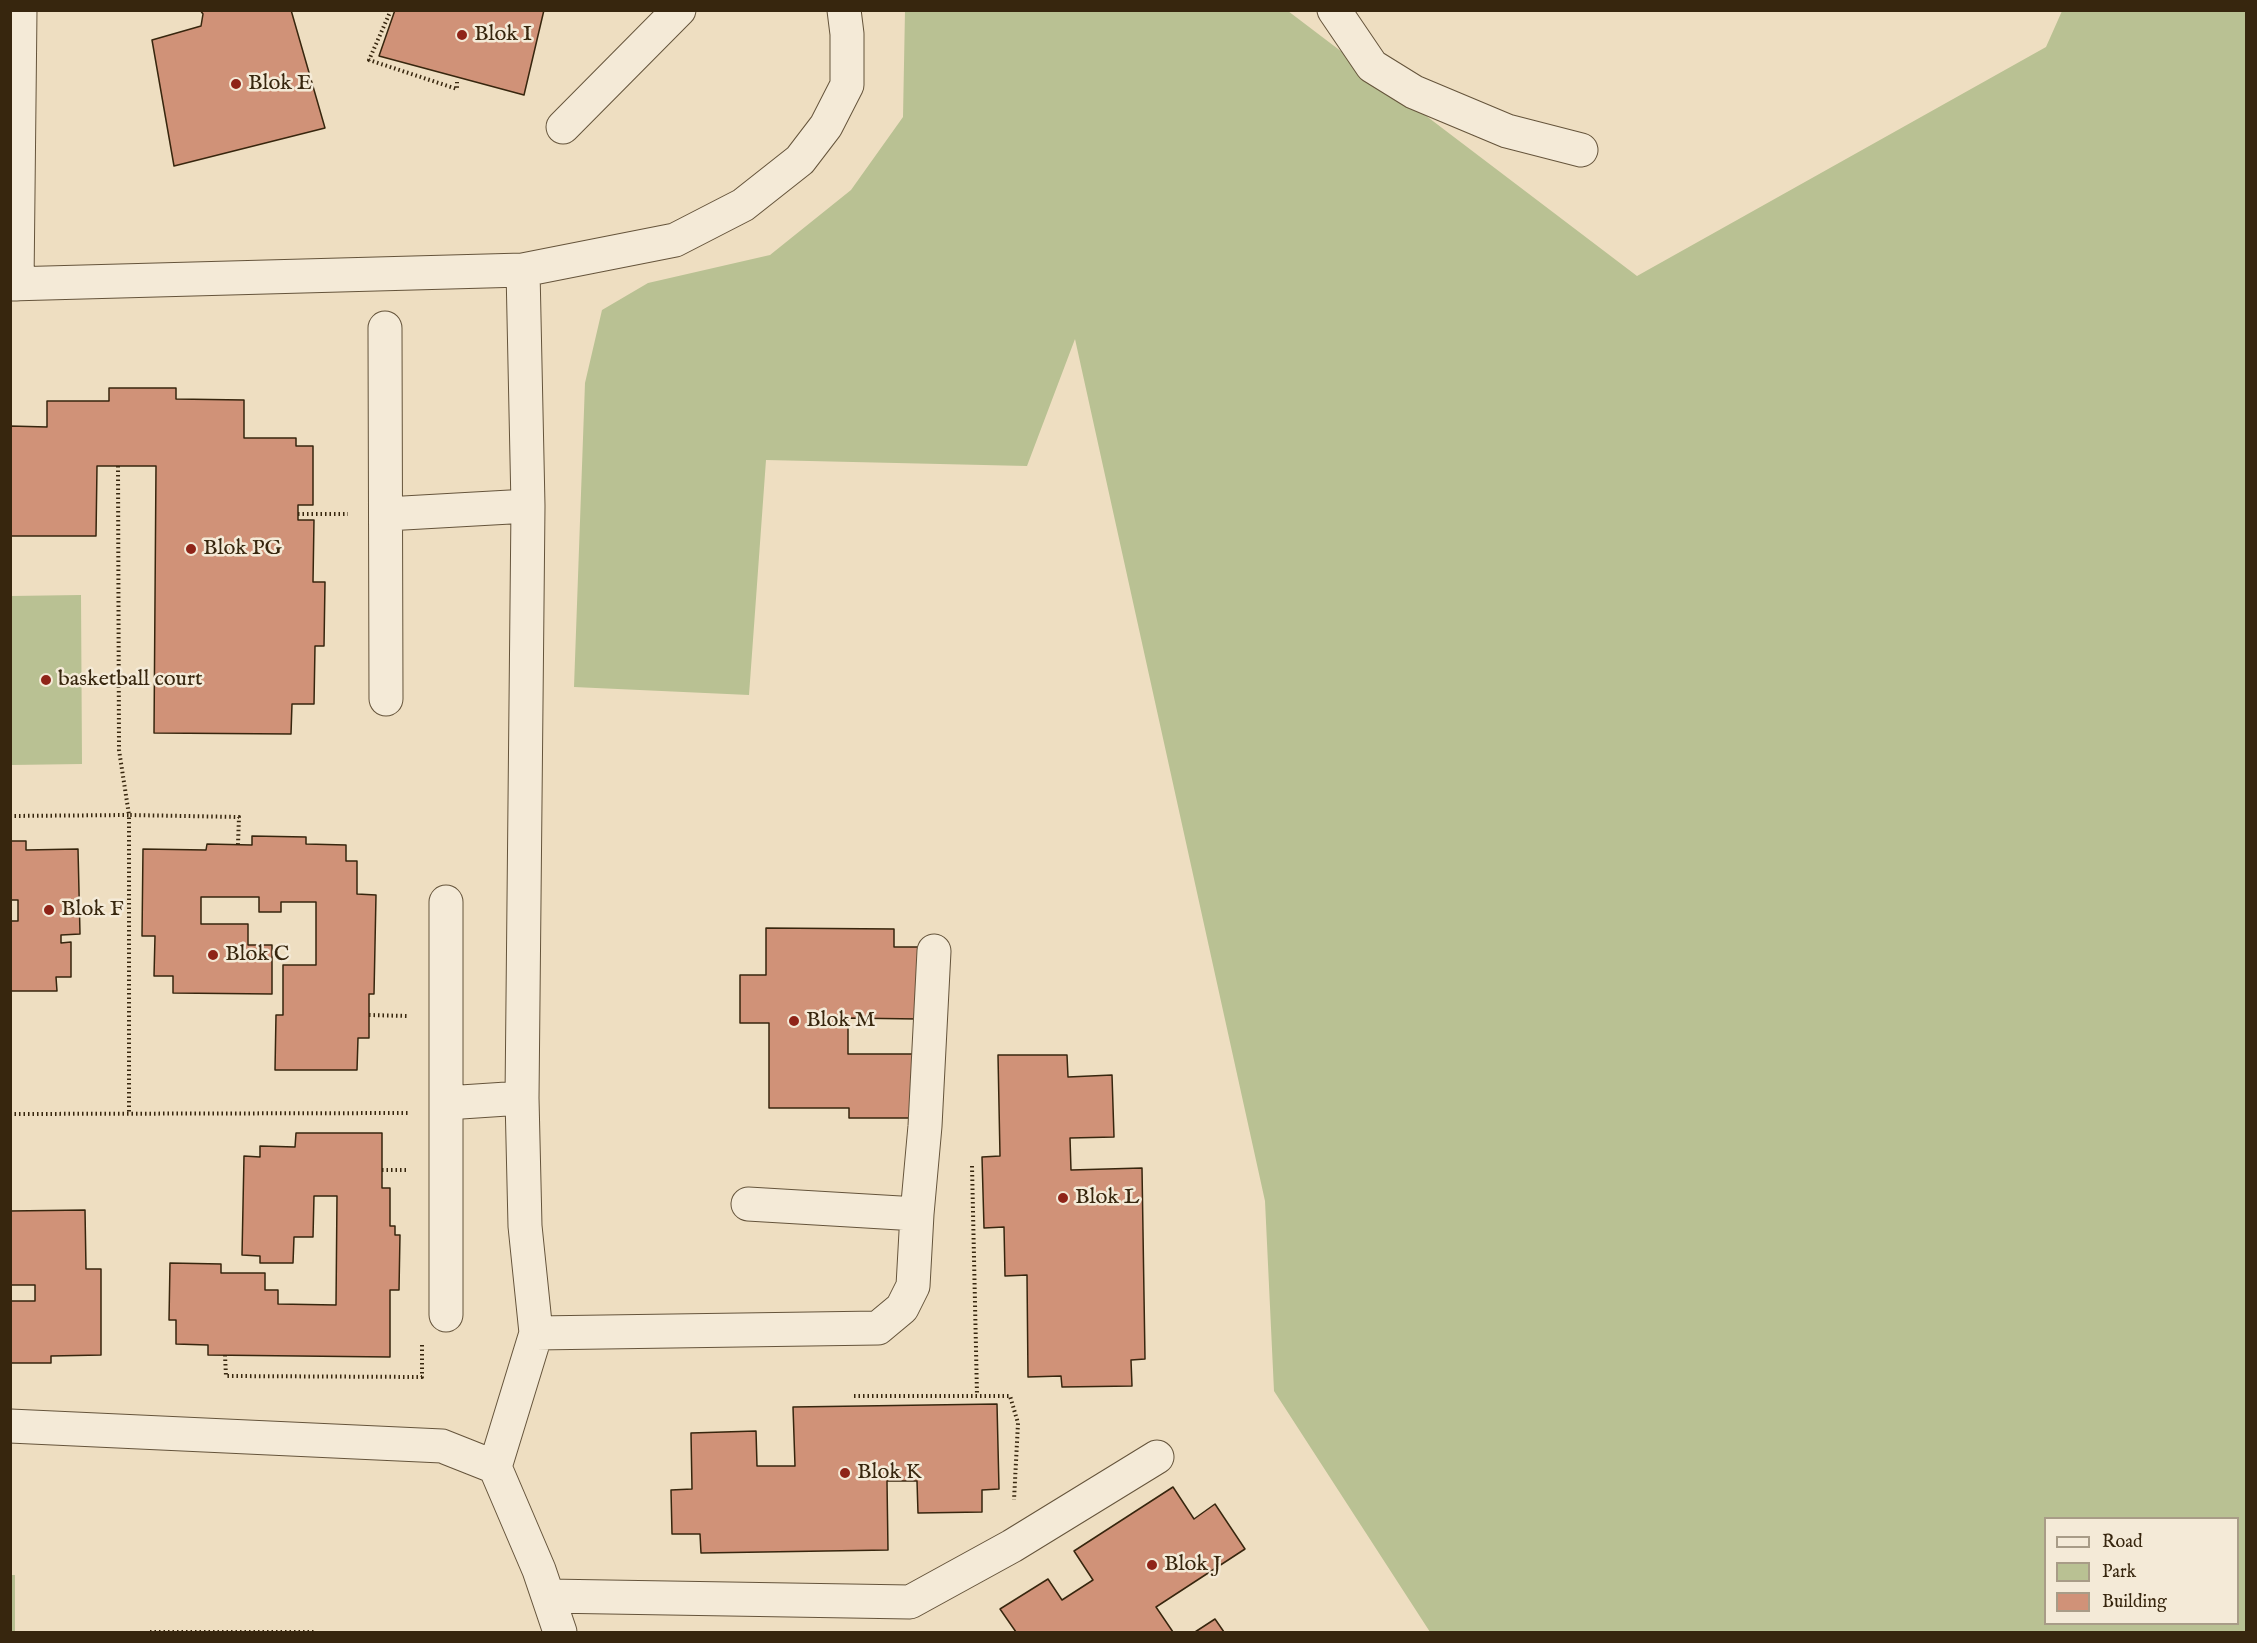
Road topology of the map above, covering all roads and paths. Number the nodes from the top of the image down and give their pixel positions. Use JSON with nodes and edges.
{"nodes":[{"id":1,"x":20,"y":10,"type":"edge"},
{"id":2,"x":390,"y":10,"type":"edge"},
{"id":3,"x":678,"y":10,"type":"edge"},
{"id":4,"x":844,"y":10,"type":"edge"},
{"id":5,"x":1334,"y":10,"type":"edge"},
{"id":6,"x":457,"y":82,"type":"dead end"},
{"id":7,"x":563,"y":128,"type":"dead end"},
{"id":8,"x":1581,"y":150,"type":"dead end"},
{"id":9,"x":523,"y":270,"type":"junction"},
{"id":10,"x":14,"y":284,"type":"edge"},
{"id":11,"x":385,"y":328,"type":"dead end"},
{"id":12,"x":118,"y":466,"type":"dead end"},
{"id":13,"x":528,"y":506,"type":"junction"},
{"id":14,"x":386,"y":513,"type":"junction"},
{"id":15,"x":298,"y":514,"type":"dead end"},
{"id":16,"x":386,"y":699,"type":"dead end"},
{"id":17,"x":129,"y":815,"type":"junction"},
{"id":18,"x":10,"y":816,"type":"edge"},
{"id":19,"x":238,"y":844,"type":"dead end"},
{"id":20,"x":446,"y":902,"type":"dead end"},
{"id":21,"x":934,"y":951,"type":"dead end"},
{"id":22,"x":522,"y":1098,"type":"junction"},
{"id":23,"x":446,"y":1102,"type":"junction"},
{"id":24,"x":129,"y":1113,"type":"junction"},
{"id":25,"x":409,"y":1113,"type":"dead end"},
{"id":26,"x":10,"y":1114,"type":"edge"},
{"id":27,"x":972,"y":1166,"type":"dead end"},
{"id":28,"x":382,"y":1170,"type":"dead end"},
{"id":29,"x":411,"y":1170,"type":"dead end"},
{"id":30,"x":748,"y":1204,"type":"dead end"},
{"id":31,"x":917,"y":1214,"type":"junction"},
{"id":32,"x":446,"y":1315,"type":"dead end"},
{"id":33,"x":536,"y":1334,"type":"junction"},
{"id":34,"x":422,"y":1342,"type":"dead end"},
{"id":35,"x":225,"y":1355,"type":"dead end"},
{"id":36,"x":977,"y":1395,"type":"junction"},
{"id":37,"x":854,"y":1396,"type":"dead end"},
{"id":38,"x":10,"y":1426,"type":"edge"},
{"id":39,"x":1157,"y":1457,"type":"dead end"},
{"id":40,"x":495,"y":1467,"type":"junction"},
{"id":41,"x":1012,"y":1546,"type":"junction"},
{"id":42,"x":548,"y":1596,"type":"junction"},
{"id":43,"x":150,"y":1632,"type":"edge"},
{"id":44,"x":314,"y":1632,"type":"edge"},
{"id":45,"x":560,"y":1632,"type":"edge"}],
"edges":[{"from":1,"to":10,"type":"lane"},
{"from":2,"to":6,"type":"path"},
{"from":3,"to":7,"type":"lane"},
{"from":4,"to":9,"type":"lane"},
{"from":5,"to":8,"type":"lane"},
{"from":9,"to":10,"type":"lane"},
{"from":9,"to":13,"type":"lane"},
{"from":11,"to":14,"type":"lane"},
{"from":12,"to":17,"type":"path"},
{"from":13,"to":14,"type":"lane"},
{"from":13,"to":22,"type":"lane"},
{"from":14,"to":15,"type":"path"},
{"from":14,"to":16,"type":"lane"},
{"from":17,"to":18,"type":"path"},
{"from":17,"to":19,"type":"path"},
{"from":17,"to":24,"type":"path"},
{"from":20,"to":23,"type":"lane"},
{"from":21,"to":31,"type":"lane"},
{"from":22,"to":23,"type":"lane"},
{"from":22,"to":33,"type":"lane"},
{"from":23,"to":32,"type":"lane"},
{"from":24,"to":25,"type":"path"},
{"from":24,"to":26,"type":"path"},
{"from":27,"to":36,"type":"path"},
{"from":28,"to":29,"type":"path"},
{"from":30,"to":31,"type":"lane"},
{"from":31,"to":33,"type":"lane"},
{"from":33,"to":40,"type":"lane"},
{"from":34,"to":35,"type":"path"},
{"from":36,"to":37,"type":"path"},
{"from":36,"to":41,"type":"path"},
{"from":38,"to":40,"type":"lane"},
{"from":39,"to":41,"type":"lane"},
{"from":40,"to":42,"type":"lane"},
{"from":41,"to":42,"type":"lane"},
{"from":42,"to":45,"type":"lane"},
{"from":43,"to":44,"type":"path"}]}
